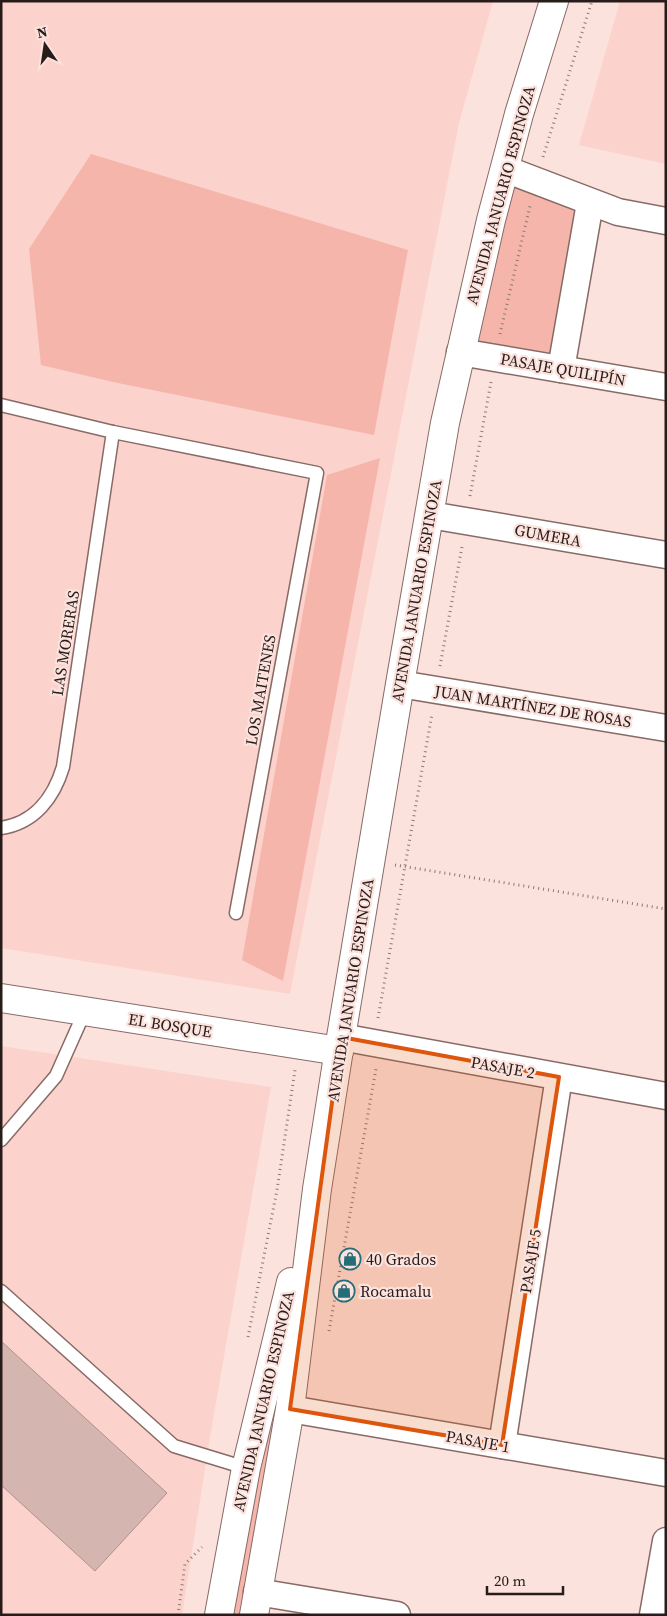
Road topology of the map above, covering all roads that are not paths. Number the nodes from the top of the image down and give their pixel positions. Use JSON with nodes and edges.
{"nodes":[{"id":1,"x":554,"y":1,"type":"edge"},
{"id":2,"x":505,"y":169,"type":"junction"},
{"id":3,"x":590,"y":203,"type":"junction"},
{"id":4,"x":666,"y":220,"type":"edge"},
{"id":5,"x":460,"y":352,"type":"junction"},
{"id":6,"x":561,"y":369,"type":"junction"},
{"id":7,"x":666,"y":387,"type":"edge"},
{"id":8,"x":1,"y":405,"type":"edge"},
{"id":9,"x":113,"y":432,"type":"junction"},
{"id":10,"x":430,"y":515,"type":"junction"},
{"id":11,"x":666,"y":554,"type":"edge"},
{"id":12,"x":400,"y":684,"type":"junction"},
{"id":13,"x":666,"y":728,"type":"edge"},
{"id":14,"x":1,"y":828,"type":"edge"},
{"id":15,"x":236,"y":913,"type":"dead end"},
{"id":16,"x":1,"y":998,"type":"edge"},
{"id":17,"x":85,"y":1012,"type":"junction"},
{"id":18,"x":340,"y":1044,"type":"junction"},
{"id":19,"x":559,"y":1077,"type":"junction"},
{"id":20,"x":666,"y":1096,"type":"edge"},
{"id":21,"x":1,"y":1140,"type":"edge"},
{"id":22,"x":317,"y":1189,"type":"junction"},
{"id":23,"x":1,"y":1292,"type":"edge"},
{"id":24,"x":290,"y":1408,"type":"junction"},
{"id":25,"x":502,"y":1446,"type":"junction"},
{"id":26,"x":246,"y":1468,"type":"junction"},
{"id":27,"x":666,"y":1474,"type":"edge"},
{"id":28,"x":666,"y":1541,"type":"edge"},
{"id":29,"x":256,"y":1604,"type":"edge"},
{"id":30,"x":218,"y":1615,"type":"edge"},
{"id":31,"x":397,"y":1615,"type":"edge"},
{"id":32,"x":653,"y":1615,"type":"edge"}],
"edges":[{"from":1,"to":2,"type":"main road","name":"AVENIDA JANUARIO ESPINOZA"},
{"from":2,"to":3,"type":"street"},
{"from":2,"to":5,"type":"main road","name":"AVENIDA JANUARIO ESPINOZA"},
{"from":3,"to":4,"type":"street"},
{"from":3,"to":6,"type":"street"},
{"from":5,"to":6,"type":"street","name":"PASAJE QUILIPÍN"},
{"from":5,"to":10,"type":"main road","name":"AVENIDA JANUARIO ESPINOZA"},
{"from":6,"to":7,"type":"street","name":"PASAJE QUILIPÍN"},
{"from":8,"to":9,"type":"lane"},
{"from":9,"to":14,"type":"lane","name":"LAS MORERAS"},
{"from":9,"to":15,"type":"lane","name":"LOS MAITENES"},
{"from":10,"to":11,"type":"street","name":"GUMERA"},
{"from":10,"to":12,"type":"main road","name":"AVENIDA JANUARIO ESPINOZA"},
{"from":12,"to":13,"type":"street","name":"JUAN MARTÍNEZ DE ROSAS"},
{"from":12,"to":18,"type":"main road","name":"AVENIDA JANUARIO ESPINOZA"},
{"from":16,"to":17,"type":"main road","name":"EL BOSQUE"},
{"from":17,"to":18,"type":"main road","name":"EL BOSQUE"},
{"from":17,"to":21,"type":"lane"},
{"from":18,"to":19,"type":"street","name":"PASAJE 2"},
{"from":18,"to":22,"type":"main road","name":"AVENIDA JANUARIO ESPINOZA"},
{"from":19,"to":20,"type":"street","name":"PASAJE 2"},
{"from":19,"to":25,"type":"street","name":"PASAJE 5"},
{"from":22,"to":24,"type":"main road","name":"AVENIDA JANUARIO ESPINOZA"},
{"from":22,"to":26,"type":"main road","name":"AVENIDA JANUARIO ESPINOZA"},
{"from":23,"to":26,"type":"lane"},
{"from":24,"to":25,"type":"street","name":"PASAJE 1"},
{"from":24,"to":29,"type":"main road","name":"AVENIDA JANUARIO ESPINOZA"},
{"from":25,"to":27,"type":"street","name":"PASAJE 1"},
{"from":26,"to":30,"type":"main road","name":"AVENIDA JANUARIO ESPINOZA"},
{"from":28,"to":32,"type":"street"},
{"from":29,"to":31,"type":"street"}]}
